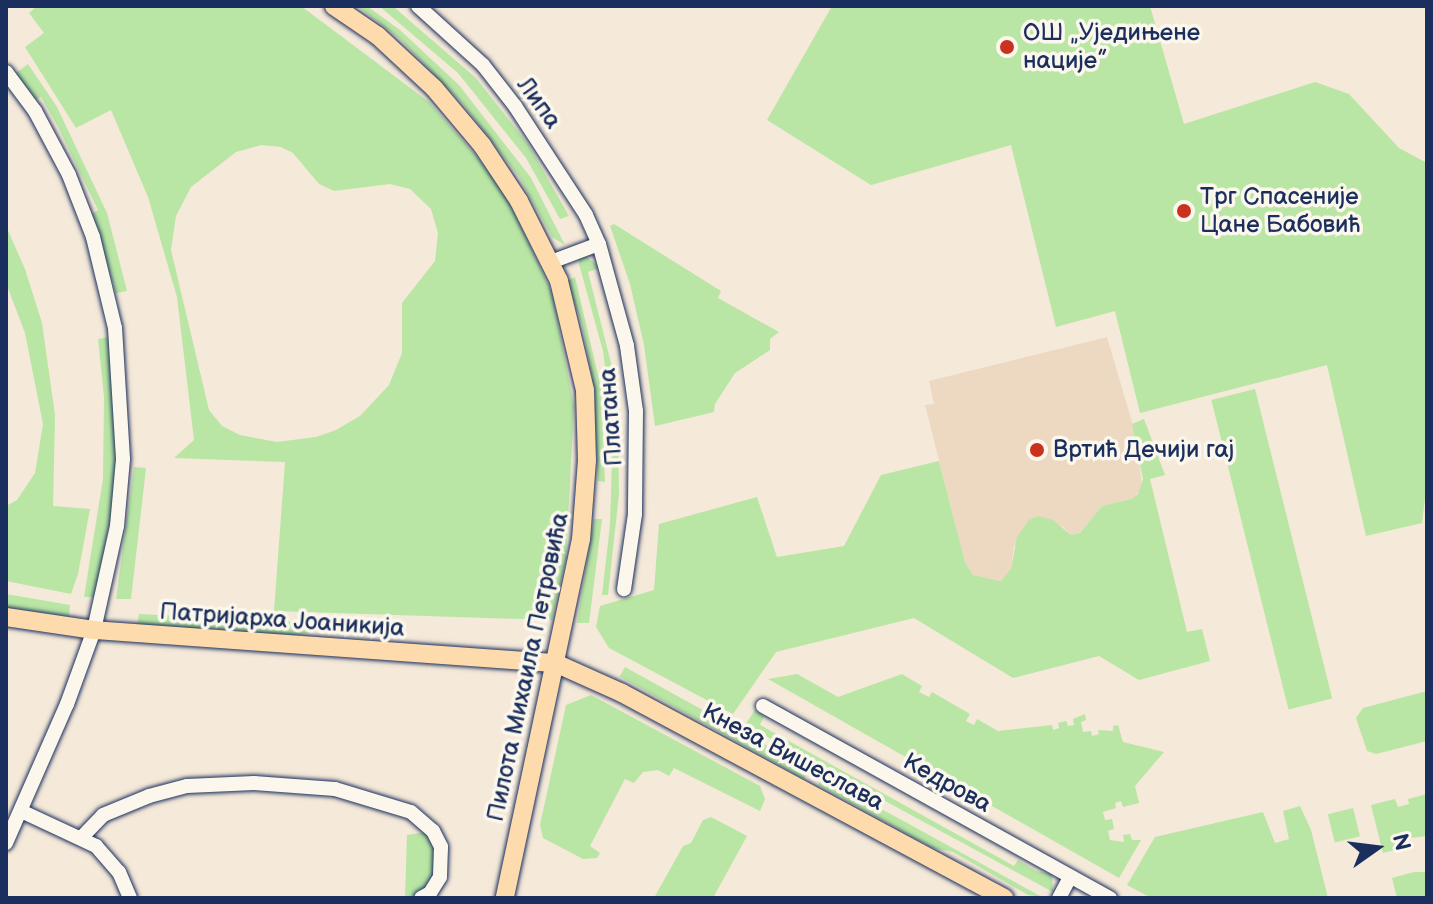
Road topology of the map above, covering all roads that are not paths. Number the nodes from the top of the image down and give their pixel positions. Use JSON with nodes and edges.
{"nodes":[{"id":1,"x":334,"y":6,"type":"edge"},
{"id":2,"x":418,"y":6,"type":"edge"},
{"id":3,"x":6,"y":72,"type":"edge"},
{"id":4,"x":599,"y":244,"type":"junction"},
{"id":5,"x":551,"y":262,"type":"junction"},
{"id":6,"x":624,"y":589,"type":"dead end"},
{"id":7,"x":6,"y":617,"type":"edge"},
{"id":8,"x":94,"y":630,"type":"junction"},
{"id":9,"x":555,"y":663,"type":"junction"},
{"id":10,"x":763,"y":706,"type":"dead end"},
{"id":11,"x":21,"y":811,"type":"junction"},
{"id":12,"x":82,"y":837,"type":"junction"},
{"id":13,"x":6,"y":843,"type":"edge"},
{"id":14,"x":1070,"y":877,"type":"junction"},
{"id":15,"x":130,"y":898,"type":"edge"},
{"id":16,"x":421,"y":898,"type":"edge"},
{"id":17,"x":505,"y":898,"type":"edge"},
{"id":18,"x":1005,"y":898,"type":"edge"},
{"id":19,"x":1059,"y":898,"type":"edge"},
{"id":20,"x":1110,"y":898,"type":"edge"}],
"edges":[{"from":1,"to":5,"type":"main road","name":"Пилота Михаила Петровића"},
{"from":2,"to":4,"type":"street","name":"Липа"},
{"from":3,"to":8,"type":"street"},
{"from":4,"to":5,"type":"street"},
{"from":4,"to":6,"type":"street","name":"Платана"},
{"from":5,"to":9,"type":"main road","name":"Пилота Михаила Петровића"},
{"from":7,"to":8,"type":"main road","name":"Патријарха Јоаникија"},
{"from":8,"to":9,"type":"main road","name":"Патријарха Јоаникија"},
{"from":8,"to":11,"type":"street"},
{"from":9,"to":17,"type":"main road","name":"Пилота Михаила Петровића"},
{"from":9,"to":18,"type":"main road","name":"Кнеза Вишеслава"},
{"from":10,"to":14,"type":"street","name":"Кедрова"},
{"from":11,"to":12,"type":"street"},
{"from":11,"to":13,"type":"street"},
{"from":12,"to":15,"type":"street"},
{"from":12,"to":16,"type":"street"},
{"from":14,"to":19,"type":"street"},
{"from":14,"to":20,"type":"street","name":"Кедрова"}]}
